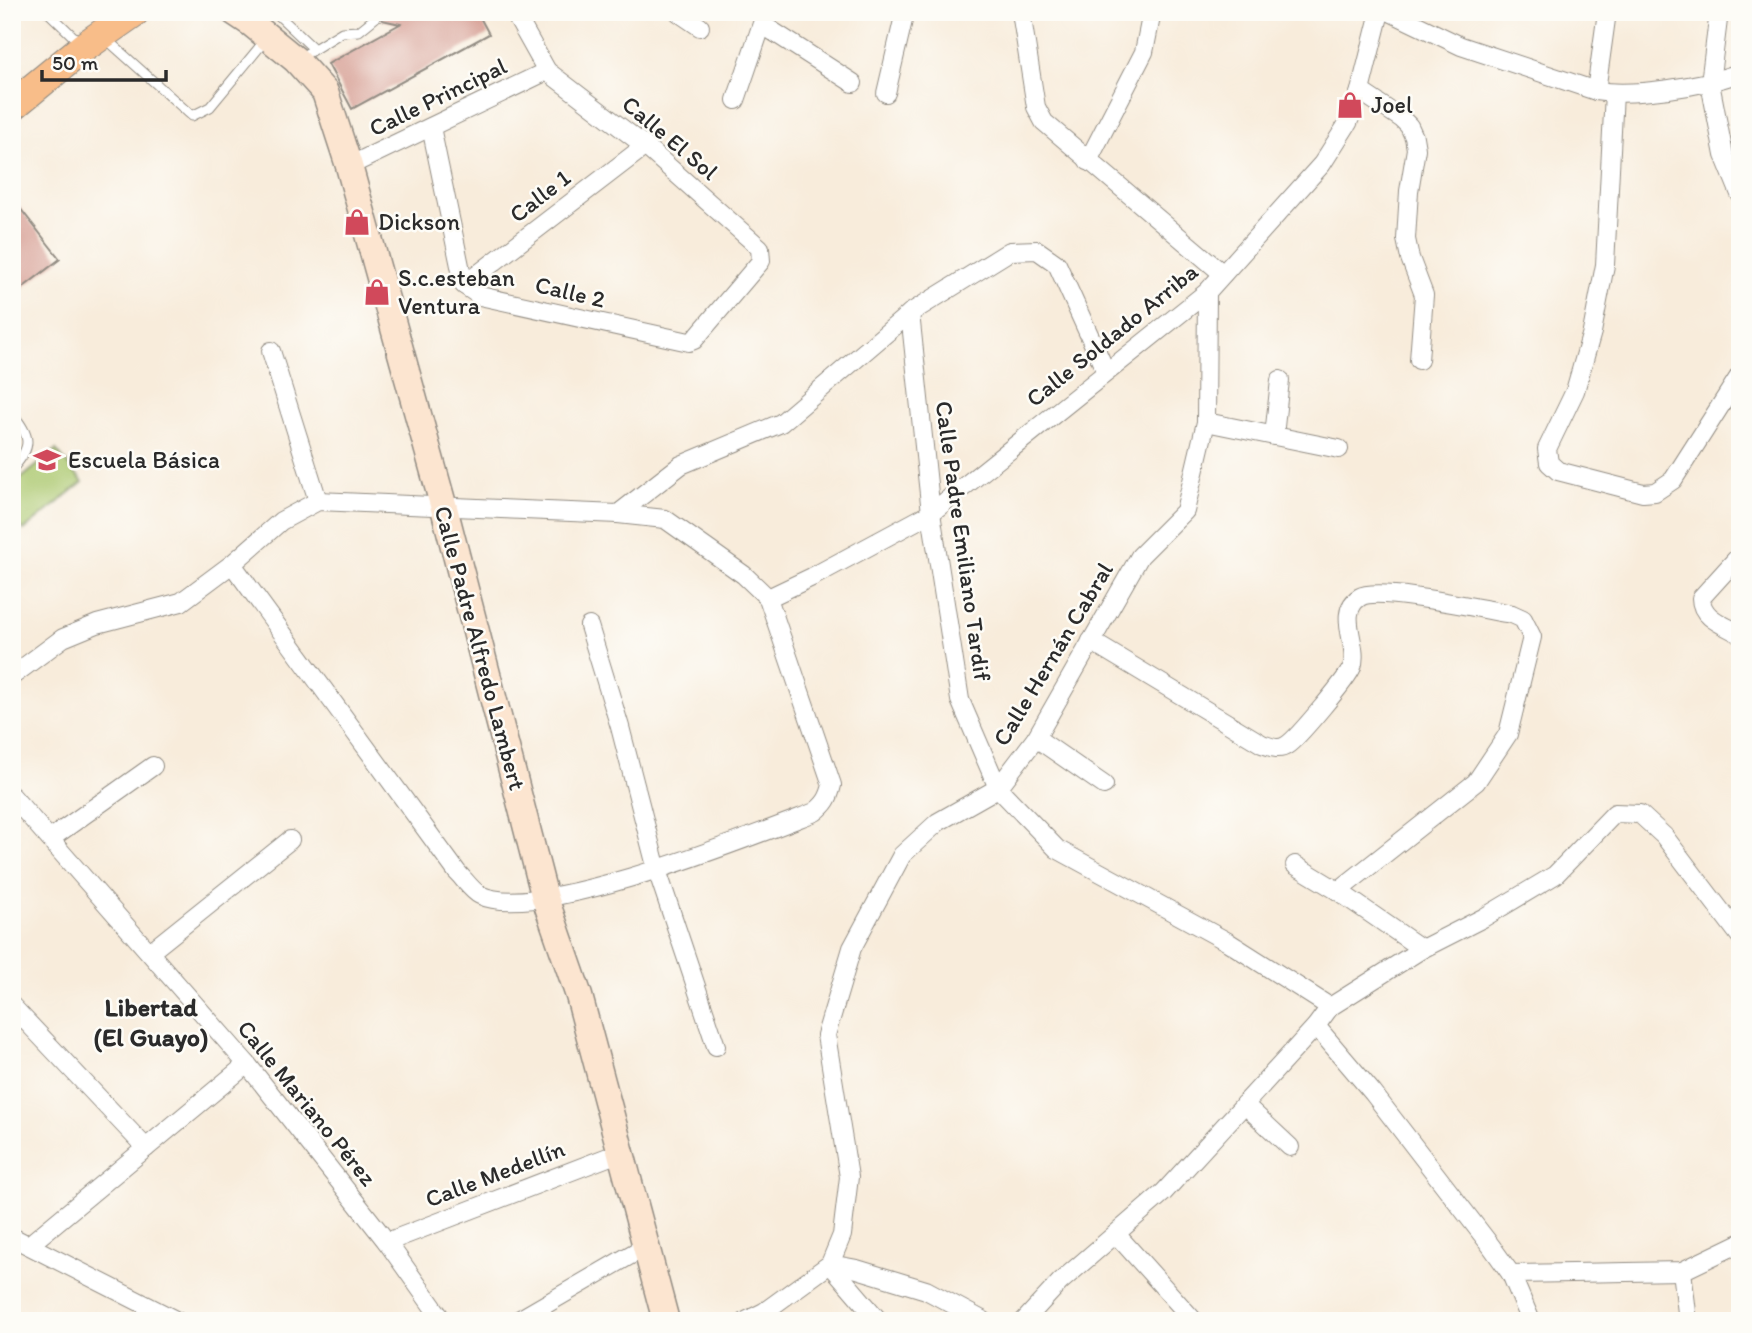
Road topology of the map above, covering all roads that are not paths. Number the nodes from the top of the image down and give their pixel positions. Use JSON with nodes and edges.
{"nodes":[{"id":1,"x":48,"y":12,"type":"edge"},
{"id":2,"x":134,"y":12,"type":"edge"},
{"id":3,"x":234,"y":12,"type":"edge"},
{"id":4,"x":514,"y":12,"type":"edge"},
{"id":5,"x":678,"y":12,"type":"edge"},
{"id":6,"x":905,"y":12,"type":"edge"},
{"id":7,"x":1021,"y":12,"type":"edge"},
{"id":8,"x":1152,"y":12,"type":"edge"},
{"id":9,"x":1380,"y":12,"type":"edge"},
{"id":10,"x":1390,"y":12,"type":"edge"},
{"id":11,"x":1607,"y":12,"type":"edge"},
{"id":12,"x":1719,"y":12,"type":"edge"},
{"id":13,"x":375,"y":18,"type":"dead end"},
{"id":14,"x":765,"y":19,"type":"edge"},
{"id":15,"x":272,"y":24,"type":"edge"},
{"id":16,"x":700,"y":27,"type":"dead end"},
{"id":17,"x":93,"y":41,"type":"junction"},
{"id":18,"x":305,"y":54,"type":"junction"},
{"id":19,"x":547,"y":71,"type":"junction"},
{"id":20,"x":1740,"y":73,"type":"edge"},
{"id":21,"x":853,"y":83,"type":"dead end"},
{"id":22,"x":1710,"y":83,"type":"junction"},
{"id":23,"x":1360,"y":91,"type":"junction"},
{"id":24,"x":1605,"y":92,"type":"junction"},
{"id":25,"x":886,"y":93,"type":"dead end"},
{"id":26,"x":736,"y":100,"type":"dead end"},
{"id":27,"x":12,"y":106,"type":"edge"},
{"id":28,"x":430,"y":127,"type":"junction"},
{"id":29,"x":645,"y":146,"type":"junction"},
{"id":30,"x":1087,"y":161,"type":"junction"},
{"id":31,"x":349,"y":166,"type":"junction"},
{"id":32,"x":1740,"y":194,"type":"edge"},
{"id":33,"x":1223,"y":274,"type":"junction"},
{"id":34,"x":464,"y":285,"type":"junction"},
{"id":35,"x":1207,"y":292,"type":"junction"},
{"id":36,"x":728,"y":302,"type":"joint"},
{"id":37,"x":910,"y":313,"type":"junction"},
{"id":38,"x":271,"y":351,"type":"dead end"},
{"id":39,"x":1419,"y":360,"type":"dead end"},
{"id":40,"x":1106,"y":372,"type":"junction"},
{"id":41,"x":1740,"y":375,"type":"edge"},
{"id":42,"x":1280,"y":380,"type":"dead end"},
{"id":43,"x":12,"y":413,"type":"edge"},
{"id":44,"x":1206,"y":422,"type":"junction"},
{"id":45,"x":1274,"y":436,"type":"junction"},
{"id":46,"x":1339,"y":449,"type":"dead end"},
{"id":47,"x":12,"y":469,"type":"edge"},
{"id":48,"x":318,"y":501,"type":"junction"},
{"id":49,"x":444,"y":508,"type":"junction"},
{"id":50,"x":931,"y":513,"type":"junction"},
{"id":51,"x":618,"y":514,"type":"junction"},
{"id":52,"x":1740,"y":555,"type":"edge"},
{"id":53,"x":232,"y":564,"type":"junction"},
{"id":54,"x":768,"y":598,"type":"junction"},
{"id":55,"x":589,"y":626,"type":"dead end"},
{"id":56,"x":1740,"y":634,"type":"edge"},
{"id":57,"x":1091,"y":641,"type":"junction"},
{"id":58,"x":12,"y":676,"type":"edge"},
{"id":59,"x":1036,"y":738,"type":"junction"},
{"id":60,"x":153,"y":766,"type":"dead end"},
{"id":61,"x":1104,"y":785,"type":"dead end"},
{"id":62,"x":998,"y":788,"type":"junction"},
{"id":63,"x":12,"y":796,"type":"edge"},
{"id":64,"x":50,"y":839,"type":"junction"},
{"id":65,"x":290,"y":839,"type":"dead end"},
{"id":66,"x":1295,"y":865,"type":"dead end"},
{"id":67,"x":657,"y":870,"type":"junction"},
{"id":68,"x":1338,"y":891,"type":"junction"},
{"id":69,"x":545,"y":898,"type":"junction"},
{"id":70,"x":1740,"y":936,"type":"edge"},
{"id":71,"x":1422,"y":949,"type":"junction"},
{"id":72,"x":150,"y":952,"type":"junction"},
{"id":73,"x":12,"y":1007,"type":"edge"},
{"id":74,"x":1330,"y":1007,"type":"junction"},
{"id":75,"x":1315,"y":1026,"type":"junction"},
{"id":76,"x":716,"y":1046,"type":"dead end"},
{"id":77,"x":247,"y":1064,"type":"junction"},
{"id":78,"x":1244,"y":1104,"type":"junction"},
{"id":79,"x":1290,"y":1147,"type":"dead end"},
{"id":80,"x":146,"y":1148,"type":"junction"},
{"id":81,"x":621,"y":1152,"type":"junction"},
{"id":82,"x":1116,"y":1234,"type":"junction"},
{"id":83,"x":12,"y":1237,"type":"edge"},
{"id":84,"x":387,"y":1242,"type":"junction"},
{"id":85,"x":1740,"y":1242,"type":"edge"},
{"id":86,"x":29,"y":1245,"type":"junction"},
{"id":87,"x":646,"y":1246,"type":"junction"},
{"id":88,"x":830,"y":1264,"type":"junction"},
{"id":89,"x":1682,"y":1271,"type":"junction"},
{"id":90,"x":1511,"y":1273,"type":"junction"},
{"id":91,"x":177,"y":1321,"type":"edge"},
{"id":92,"x":443,"y":1321,"type":"edge"},
{"id":93,"x":517,"y":1321,"type":"edge"},
{"id":94,"x":666,"y":1321,"type":"edge"},
{"id":95,"x":746,"y":1321,"type":"edge"},
{"id":96,"x":879,"y":1321,"type":"edge"},
{"id":97,"x":984,"y":1321,"type":"edge"},
{"id":98,"x":1024,"y":1321,"type":"edge"},
{"id":99,"x":1194,"y":1321,"type":"edge"},
{"id":100,"x":1531,"y":1321,"type":"edge"},
{"id":101,"x":1688,"y":1321,"type":"edge"}],
"edges":[{"from":1,"to":17,"type":"lane"},
{"from":2,"to":17,"type":"main road"},
{"from":3,"to":15,"type":"street","name":"Calle Padre Alfredo Lambert"},
{"from":4,"to":19,"type":"street","name":"Calle El Sol"},
{"from":5,"to":16,"type":"street"},
{"from":6,"to":25,"type":"street"},
{"from":7,"to":30,"type":"street"},
{"from":8,"to":30,"type":"street"},
{"from":9,"to":23,"type":"street","name":"Calle Soldado Arriba"},
{"from":10,"to":24,"type":"street"},
{"from":11,"to":24,"type":"street"},
{"from":12,"to":22,"type":"street"},
{"from":13,"to":18,"type":"lane"},
{"from":14,"to":21,"type":"street"},
{"from":14,"to":26,"type":"street"},
{"from":15,"to":17,"type":"lane"},
{"from":15,"to":18,"type":"street","name":"Calle Padre Alfredo Lambert"},
{"from":17,"to":27,"type":"main road"},
{"from":18,"to":31,"type":"street","name":"Calle Padre Alfredo Lambert"},
{"from":19,"to":28,"type":"street","name":"Calle Principal"},
{"from":19,"to":29,"type":"street","name":"Calle El Sol"},
{"from":20,"to":22,"type":"street"},
{"from":22,"to":24,"type":"street"},
{"from":22,"to":32,"type":"street"},
{"from":23,"to":33,"type":"street","name":"Calle Soldado Arriba"},
{"from":23,"to":39,"type":"street"},
{"from":24,"to":41,"type":"street"},
{"from":28,"to":31,"type":"street","name":"Calle Principal"},
{"from":28,"to":34,"type":"street"},
{"from":29,"to":34,"type":"street","name":"Calle 1"},
{"from":29,"to":36,"type":"street","name":"Calle El Sol"},
{"from":30,"to":33,"type":"street"},
{"from":31,"to":49,"type":"street","name":"Calle Padre Alfredo Lambert"},
{"from":33,"to":35,"type":"street","name":"Calle Soldado Arriba"},
{"from":34,"to":36,"type":"street","name":"Calle 2"},
{"from":35,"to":40,"type":"street","name":"Calle Soldado Arriba"},
{"from":35,"to":44,"type":"street","name":"Calle Hernán Cabral"},
{"from":37,"to":40,"type":"street"},
{"from":37,"to":50,"type":"street","name":"Calle Padre Emiliano Tardif"},
{"from":37,"to":51,"type":"street"},
{"from":38,"to":48,"type":"street"},
{"from":40,"to":50,"type":"street","name":"Calle Soldado Arriba"},
{"from":42,"to":45,"type":"street"},
{"from":43,"to":47,"type":"lane"},
{"from":44,"to":45,"type":"street"},
{"from":44,"to":57,"type":"street","name":"Calle Hernán Cabral"},
{"from":45,"to":46,"type":"street"},
{"from":48,"to":49,"type":"street"},
{"from":48,"to":53,"type":"street"},
{"from":49,"to":51,"type":"street"},
{"from":49,"to":69,"type":"street","name":"Calle Padre Alfredo Lambert"},
{"from":50,"to":54,"type":"street","name":"Calle Soldado Arriba"},
{"from":50,"to":62,"type":"street","name":"Calle Padre Emiliano Tardif"},
{"from":51,"to":54,"type":"street"},
{"from":52,"to":56,"type":"street"},
{"from":53,"to":58,"type":"street"},
{"from":53,"to":69,"type":"street"},
{"from":54,"to":67,"type":"street"},
{"from":55,"to":67,"type":"street"},
{"from":57,"to":59,"type":"street","name":"Calle Hernán Cabral"},
{"from":57,"to":68,"type":"street"},
{"from":59,"to":61,"type":"street"},
{"from":59,"to":62,"type":"street","name":"Calle Hernán Cabral"},
{"from":60,"to":64,"type":"street"},
{"from":62,"to":74,"type":"street","name":"Calle Padre Emiliano Tardif"},
{"from":62,"to":88,"type":"street","name":"Calle Hernán Cabral"},
{"from":63,"to":64,"type":"street","name":"Calle Mariano Pérez"},
{"from":64,"to":72,"type":"street","name":"Calle Mariano Pérez"},
{"from":65,"to":72,"type":"street"},
{"from":66,"to":68,"type":"street"},
{"from":67,"to":69,"type":"street"},
{"from":67,"to":76,"type":"street"},
{"from":68,"to":71,"type":"street"},
{"from":69,"to":81,"type":"street","name":"Calle Padre Alfredo Lambert"},
{"from":70,"to":71,"type":"street"},
{"from":71,"to":74,"type":"street"},
{"from":72,"to":77,"type":"street","name":"Calle Mariano Pérez"},
{"from":73,"to":80,"type":"street"},
{"from":74,"to":75,"type":"street"},
{"from":75,"to":78,"type":"street"},
{"from":75,"to":90,"type":"street"},
{"from":77,"to":80,"type":"street"},
{"from":77,"to":84,"type":"street","name":"Calle Mariano Pérez"},
{"from":78,"to":79,"type":"street"},
{"from":78,"to":82,"type":"street"},
{"from":80,"to":86,"type":"street"},
{"from":81,"to":84,"type":"street","name":"Calle Medellín"},
{"from":81,"to":87,"type":"street","name":"Calle Padre Alfredo Lambert"},
{"from":82,"to":98,"type":"street"},
{"from":82,"to":99,"type":"street"},
{"from":83,"to":86,"type":"street"},
{"from":84,"to":92,"type":"street","name":"Calle Mariano Pérez"},
{"from":85,"to":89,"type":"street"},
{"from":86,"to":91,"type":"street"},
{"from":87,"to":93,"type":"street"},
{"from":87,"to":94,"type":"street","name":"Calle Padre Alfredo Lambert"},
{"from":88,"to":95,"type":"street"},
{"from":88,"to":96,"type":"street"},
{"from":88,"to":97,"type":"street"},
{"from":89,"to":90,"type":"street"},
{"from":89,"to":101,"type":"street"},
{"from":90,"to":100,"type":"street"}]}
